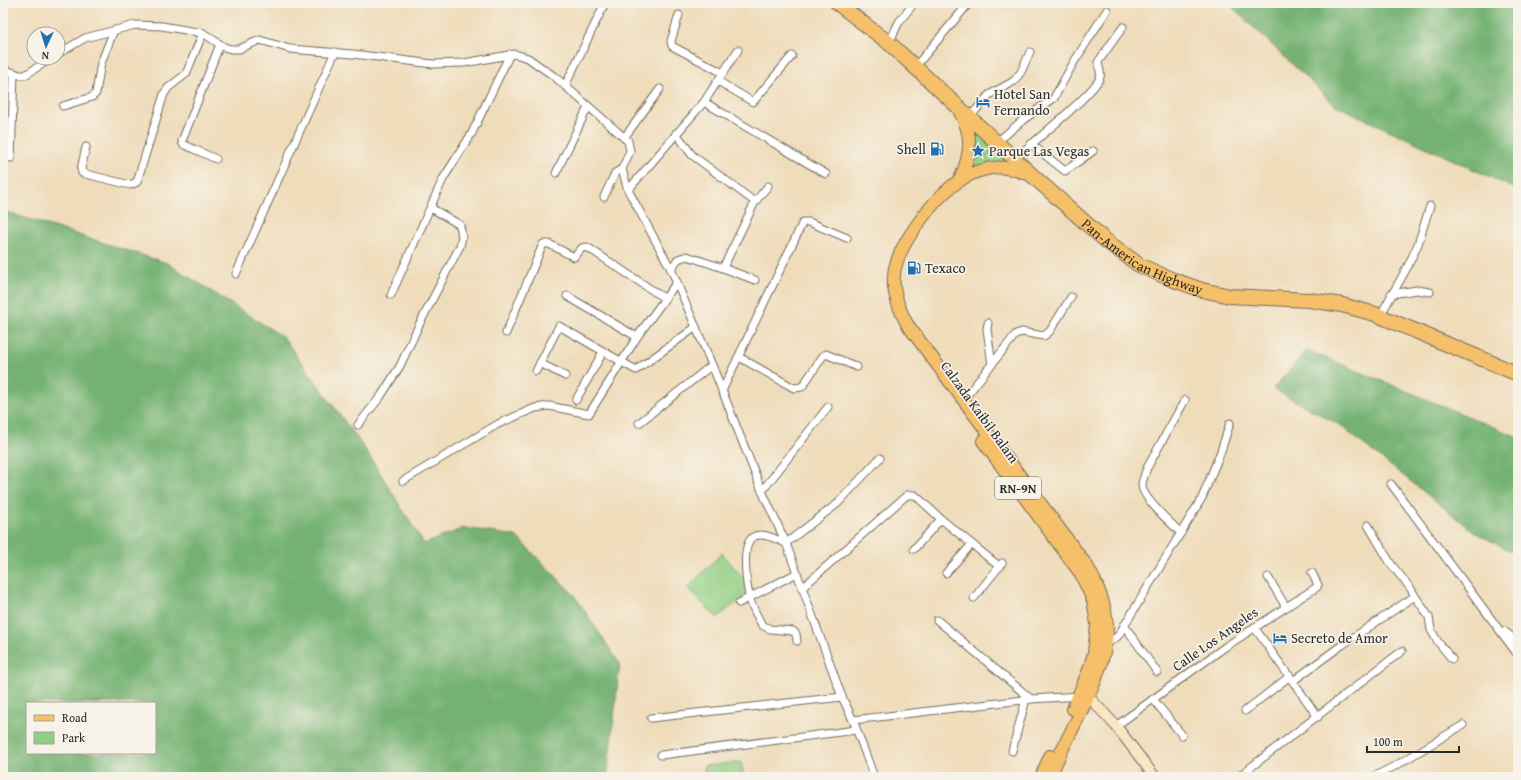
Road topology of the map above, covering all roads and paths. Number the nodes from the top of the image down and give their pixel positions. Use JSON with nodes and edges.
{"nodes":[{"id":1,"x":605,"y":3,"type":"edge"},
{"id":2,"x":837,"y":3,"type":"edge"},
{"id":3,"x":914,"y":3,"type":"edge"},
{"id":4,"x":969,"y":3,"type":"edge"},
{"id":5,"x":1108,"y":10,"type":"dead end"},
{"id":6,"x":678,"y":15,"type":"dead end"},
{"id":7,"x":1124,"y":27,"type":"dead end"},
{"id":8,"x":114,"y":30,"type":"junction"},
{"id":9,"x":203,"y":33,"type":"junction"},
{"id":10,"x":889,"y":43,"type":"junction"},
{"id":11,"x":220,"y":44,"type":"junction"},
{"id":12,"x":66,"y":49,"type":"edge"},
{"id":13,"x":738,"y":50,"type":"dead end"},
{"id":14,"x":335,"y":52,"type":"junction"},
{"id":15,"x":1030,"y":52,"type":"dead end"},
{"id":16,"x":510,"y":54,"type":"junction"},
{"id":17,"x":792,"y":56,"type":"dead end"},
{"id":18,"x":39,"y":66,"type":"edge"},
{"id":19,"x":915,"y":68,"type":"junction"},
{"id":20,"x":3,"y":69,"type":"edge"},
{"id":21,"x":722,"y":72,"type":"junction"},
{"id":22,"x":14,"y":74,"type":"junction"},
{"id":23,"x":718,"y":81,"type":"junction"},
{"id":24,"x":565,"y":86,"type":"junction"},
{"id":25,"x":660,"y":89,"type":"dead end"},
{"id":26,"x":704,"y":102,"type":"junction"},
{"id":27,"x":63,"y":106,"type":"dead end"},
{"id":28,"x":588,"y":107,"type":"junction"},
{"id":29,"x":958,"y":107,"type":"junction"},
{"id":30,"x":969,"y":118,"type":"junction"},
{"id":31,"x":676,"y":133,"type":"junction"},
{"id":32,"x":624,"y":138,"type":"junction"},
{"id":33,"x":996,"y":143,"type":"junction"},
{"id":34,"x":1031,"y":144,"type":"junction"},
{"id":35,"x":86,"y":147,"type":"dead end"},
{"id":36,"x":1093,"y":150,"type":"dead end"},
{"id":37,"x":11,"y":158,"type":"dead end"},
{"id":38,"x":216,"y":159,"type":"dead end"},
{"id":39,"x":1014,"y":159,"type":"junction"},
{"id":40,"x":622,"y":169,"type":"junction"},
{"id":41,"x":556,"y":173,"type":"dead end"},
{"id":42,"x":826,"y":174,"type":"dead end"},
{"id":43,"x":1031,"y":175,"type":"junction"},
{"id":44,"x":960,"y":180,"type":"junction"},
{"id":45,"x":768,"y":186,"type":"dead end"},
{"id":46,"x":628,"y":190,"type":"junction"},
{"id":47,"x":604,"y":197,"type":"dead end"},
{"id":48,"x":755,"y":202,"type":"junction"},
{"id":49,"x":1430,"y":206,"type":"dead end"},
{"id":50,"x":431,"y":208,"type":"junction"},
{"id":51,"x":922,"y":217,"type":"junction"},
{"id":52,"x":847,"y":238,"type":"dead end"},
{"id":53,"x":723,"y":268,"type":"junction"},
{"id":54,"x":671,"y":269,"type":"junction"},
{"id":55,"x":236,"y":274,"type":"dead end"},
{"id":56,"x":755,"y":280,"type":"dead end"},
{"id":57,"x":677,"y":282,"type":"junction"},
{"id":58,"x":1430,"y":292,"type":"dead end"},
{"id":59,"x":1391,"y":294,"type":"junction"},
{"id":60,"x":391,"y":295,"type":"dead end"},
{"id":61,"x":567,"y":296,"type":"dead end"},
{"id":62,"x":1071,"y":297,"type":"dead end"},
{"id":63,"x":664,"y":298,"type":"junction"},
{"id":64,"x":1380,"y":316,"type":"junction"},
{"id":65,"x":988,"y":322,"type":"dead end"},
{"id":66,"x":696,"y":327,"type":"junction"},
{"id":67,"x":506,"y":333,"type":"dead end"},
{"id":68,"x":637,"y":338,"type":"junction"},
{"id":69,"x":603,"y":352,"type":"junction"},
{"id":70,"x":739,"y":357,"type":"junction"},
{"id":71,"x":622,"y":361,"type":"junction"},
{"id":72,"x":540,"y":362,"type":"junction"},
{"id":73,"x":712,"y":365,"type":"junction"},
{"id":74,"x":992,"y":365,"type":"junction"},
{"id":75,"x":858,"y":367,"type":"dead end"},
{"id":76,"x":536,"y":371,"type":"dead end"},
{"id":77,"x":1518,"y":374,"type":"edge"},
{"id":78,"x":565,"y":376,"type":"dead end"},
{"id":79,"x":722,"y":391,"type":"junction"},
{"id":80,"x":576,"y":400,"type":"dead end"},
{"id":81,"x":963,"y":400,"type":"junction"},
{"id":82,"x":1185,"y":400,"type":"dead end"},
{"id":83,"x":828,"y":407,"type":"dead end"},
{"id":84,"x":639,"y":422,"type":"dead end"},
{"id":85,"x":1230,"y":422,"type":"dead end"},
{"id":86,"x":358,"y":425,"type":"dead end"},
{"id":87,"x":880,"y":458,"type":"dead end"},
{"id":88,"x":403,"y":481,"type":"dead end"},
{"id":89,"x":1391,"y":484,"type":"dead end"},
{"id":90,"x":762,"y":491,"type":"junction"},
{"id":91,"x":941,"y":519,"type":"junction"},
{"id":92,"x":1368,"y":525,"type":"dead end"},
{"id":93,"x":1181,"y":533,"type":"junction"},
{"id":94,"x":786,"y":544,"type":"junction"},
{"id":95,"x":972,"y":544,"type":"junction"},
{"id":96,"x":914,"y":549,"type":"dead end"},
{"id":97,"x":797,"y":573,"type":"junction"},
{"id":98,"x":946,"y":573,"type":"dead end"},
{"id":99,"x":1312,"y":573,"type":"dead end"},
{"id":100,"x":1268,"y":577,"type":"dead end"},
{"id":101,"x":802,"y":588,"type":"junction"},
{"id":102,"x":1415,"y":596,"type":"junction"},
{"id":103,"x":750,"y":597,"type":"junction"},
{"id":104,"x":974,"y":598,"type":"dead end"},
{"id":105,"x":739,"y":603,"type":"dead end"},
{"id":106,"x":1286,"y":607,"type":"junction"},
{"id":107,"x":937,"y":620,"type":"dead end"},
{"id":108,"x":1124,"y":625,"type":"junction"},
{"id":109,"x":1497,"y":626,"type":"junction"},
{"id":110,"x":1254,"y":627,"type":"junction"},
{"id":111,"x":797,"y":641,"type":"dead end"},
{"id":112,"x":1518,"y":642,"type":"edge"},
{"id":113,"x":1105,"y":645,"type":"junction"},
{"id":114,"x":1402,"y":651,"type":"dead end"},
{"id":115,"x":1518,"y":655,"type":"edge"},
{"id":116,"x":1452,"y":659,"type":"dead end"},
{"id":117,"x":1157,"y":672,"type":"dead end"},
{"id":118,"x":1292,"y":678,"type":"junction"},
{"id":119,"x":1084,"y":696,"type":"junction"},
{"id":120,"x":842,"y":697,"type":"junction"},
{"id":121,"x":1029,"y":699,"type":"junction"},
{"id":122,"x":1152,"y":699,"type":"junction"},
{"id":123,"x":1245,"y":710,"type":"dead end"},
{"id":124,"x":1318,"y":717,"type":"junction"},
{"id":125,"x":651,"y":718,"type":"dead end"},
{"id":126,"x":853,"y":720,"type":"junction"},
{"id":127,"x":1463,"y":725,"type":"dead end"},
{"id":128,"x":1116,"y":726,"type":"junction"},
{"id":129,"x":856,"y":730,"type":"junction"},
{"id":130,"x":1182,"y":735,"type":"dead end"},
{"id":131,"x":1012,"y":751,"type":"dead end"},
{"id":132,"x":661,"y":755,"type":"dead end"},
{"id":133,"x":874,"y":777,"type":"edge"},
{"id":134,"x":1041,"y":777,"type":"edge"},
{"id":135,"x":1050,"y":777,"type":"edge"},
{"id":136,"x":1155,"y":777,"type":"edge"},
{"id":137,"x":1238,"y":777,"type":"edge"},
{"id":138,"x":1373,"y":777,"type":"edge"}],
"edges":[{"from":1,"to":24,"type":"street"},
{"from":2,"to":10,"type":"highway","name":"Pan-American Highway"},
{"from":3,"to":10,"type":"street"},
{"from":4,"to":19,"type":"street"},
{"from":5,"to":33,"type":"street"},
{"from":6,"to":21,"type":"street"},
{"from":7,"to":34,"type":"street"},
{"from":8,"to":9,"type":"street"},
{"from":8,"to":12,"type":"street"},
{"from":8,"to":27,"type":"street"},
{"from":9,"to":11,"type":"street"},
{"from":9,"to":35,"type":"street"},
{"from":10,"to":19,"type":"highway","name":"Pan-American Highway"},
{"from":11,"to":14,"type":"street"},
{"from":11,"to":38,"type":"street"},
{"from":13,"to":21,"type":"street"},
{"from":14,"to":16,"type":"street"},
{"from":14,"to":55,"type":"street"},
{"from":15,"to":30,"type":"street"},
{"from":16,"to":24,"type":"street"},
{"from":16,"to":50,"type":"street"},
{"from":17,"to":23,"type":"street"},
{"from":18,"to":22,"type":"street"},
{"from":19,"to":29,"type":"highway","name":"Pan-American Highway"},
{"from":20,"to":22,"type":"street"},
{"from":21,"to":23,"type":"street"},
{"from":22,"to":37,"type":"street"},
{"from":23,"to":26,"type":"street"},
{"from":24,"to":28,"type":"street"},
{"from":25,"to":32,"type":"street"},
{"from":26,"to":31,"type":"street"},
{"from":26,"to":42,"type":"street"},
{"from":28,"to":32,"type":"street"},
{"from":28,"to":41,"type":"street"},
{"from":29,"to":30,"type":"highway","name":"Pan-American Highway"},
{"from":29,"to":44,"type":"main road","name":"Calzada Kaibil Balam","number":"RN-9N"},
{"from":30,"to":33,"type":"highway","name":"Pan-American Highway"},
{"from":31,"to":46,"type":"street"},
{"from":31,"to":48,"type":"street"},
{"from":32,"to":40,"type":"street"},
{"from":33,"to":39,"type":"highway","name":"Pan-American Highway"},
{"from":34,"to":36,"type":"street"},
{"from":34,"to":39,"type":"street"},
{"from":39,"to":43,"type":"highway","name":"Pan-American Highway"},
{"from":40,"to":46,"type":"street"},
{"from":40,"to":47,"type":"street"},
{"from":43,"to":44,"type":"main road","name":"Calzada Kaibil Balam","number":"RN-9N"},
{"from":43,"to":64,"type":"highway","name":"Pan-American Highway"},
{"from":44,"to":51,"type":"main road","name":"Calzada Kaibil Balam","number":"RN-9N"},
{"from":45,"to":48,"type":"street"},
{"from":46,"to":54,"type":"street"},
{"from":48,"to":53,"type":"street"},
{"from":49,"to":59,"type":"street"},
{"from":50,"to":60,"type":"street"},
{"from":50,"to":86,"type":"street"},
{"from":51,"to":81,"type":"main road","name":"Calzada Kaibil Balam","number":"RN-9N"},
{"from":51,"to":119,"type":"main road","name":"Calzada Kaibil Balam","number":"RN-9N"},
{"from":52,"to":70,"type":"street"},
{"from":53,"to":54,"type":"street"},
{"from":53,"to":56,"type":"street"},
{"from":54,"to":57,"type":"street"},
{"from":57,"to":63,"type":"street"},
{"from":57,"to":66,"type":"street"},
{"from":58,"to":59,"type":"street"},
{"from":59,"to":64,"type":"street"},
{"from":61,"to":68,"type":"street"},
{"from":62,"to":74,"type":"street"},
{"from":63,"to":67,"type":"street"},
{"from":63,"to":68,"type":"street"},
{"from":64,"to":77,"type":"highway","name":"Pan-American Highway"},
{"from":65,"to":74,"type":"street"},
{"from":66,"to":71,"type":"street"},
{"from":66,"to":73,"type":"street"},
{"from":68,"to":71,"type":"street"},
{"from":69,"to":71,"type":"street"},
{"from":69,"to":72,"type":"street"},
{"from":69,"to":80,"type":"street"},
{"from":70,"to":75,"type":"street"},
{"from":70,"to":79,"type":"street"},
{"from":71,"to":88,"type":"street"},
{"from":72,"to":76,"type":"street"},
{"from":72,"to":78,"type":"street"},
{"from":73,"to":79,"type":"street"},
{"from":73,"to":84,"type":"street"},
{"from":74,"to":81,"type":"street"},
{"from":79,"to":90,"type":"street"},
{"from":81,"to":113,"type":"main road","name":"Calzada Kaibil Balam","number":"RN-9N"},
{"from":82,"to":93,"type":"street"},
{"from":83,"to":90,"type":"street"},
{"from":85,"to":93,"type":"street"},
{"from":87,"to":94,"type":"street"},
{"from":89,"to":109,"type":"street"},
{"from":90,"to":94,"type":"street"},
{"from":91,"to":95,"type":"street"},
{"from":91,"to":96,"type":"street"},
{"from":91,"to":101,"type":"street"},
{"from":92,"to":102,"type":"street"},
{"from":93,"to":108,"type":"street"},
{"from":94,"to":97,"type":"street"},
{"from":94,"to":103,"type":"street"},
{"from":95,"to":98,"type":"street"},
{"from":95,"to":104,"type":"street"},
{"from":97,"to":101,"type":"street"},
{"from":97,"to":103,"type":"street"},
{"from":99,"to":106,"type":"street","name":"Calle Los Angeles"},
{"from":100,"to":106,"type":"street"},
{"from":101,"to":120,"type":"street"},
{"from":102,"to":116,"type":"street"},
{"from":102,"to":118,"type":"street"},
{"from":103,"to":105,"type":"street"},
{"from":103,"to":111,"type":"street"},
{"from":106,"to":110,"type":"street","name":"Calle Los Angeles"},
{"from":107,"to":121,"type":"street"},
{"from":108,"to":113,"type":"street"},
{"from":108,"to":117,"type":"street"},
{"from":109,"to":112,"type":"street"},
{"from":109,"to":115,"type":"street"},
{"from":110,"to":118,"type":"street"},
{"from":110,"to":122,"type":"street","name":"Calle Los Angeles"},
{"from":113,"to":119,"type":"main road","name":"Calzada Kaibil Balam","number":"RN-9N"},
{"from":114,"to":124,"type":"street"},
{"from":118,"to":123,"type":"street"},
{"from":118,"to":124,"type":"street"},
{"from":119,"to":121,"type":"street"},
{"from":119,"to":128,"type":"street"},
{"from":119,"to":134,"type":"main road","name":"Calzada Kaibil Balam","number":"RN-9N"},
{"from":119,"to":135,"type":"main road","name":"Calzada Kaibil Balam","number":"RN-9N"},
{"from":120,"to":125,"type":"street"},
{"from":120,"to":126,"type":"street"},
{"from":121,"to":126,"type":"street"},
{"from":121,"to":131,"type":"street"},
{"from":122,"to":128,"type":"street","name":"Calle Los Angeles"},
{"from":122,"to":130,"type":"street"},
{"from":124,"to":137,"type":"street"},
{"from":126,"to":129,"type":"street"},
{"from":127,"to":138,"type":"street"},
{"from":128,"to":136,"type":"street"},
{"from":129,"to":132,"type":"street"},
{"from":129,"to":133,"type":"street"}]}
